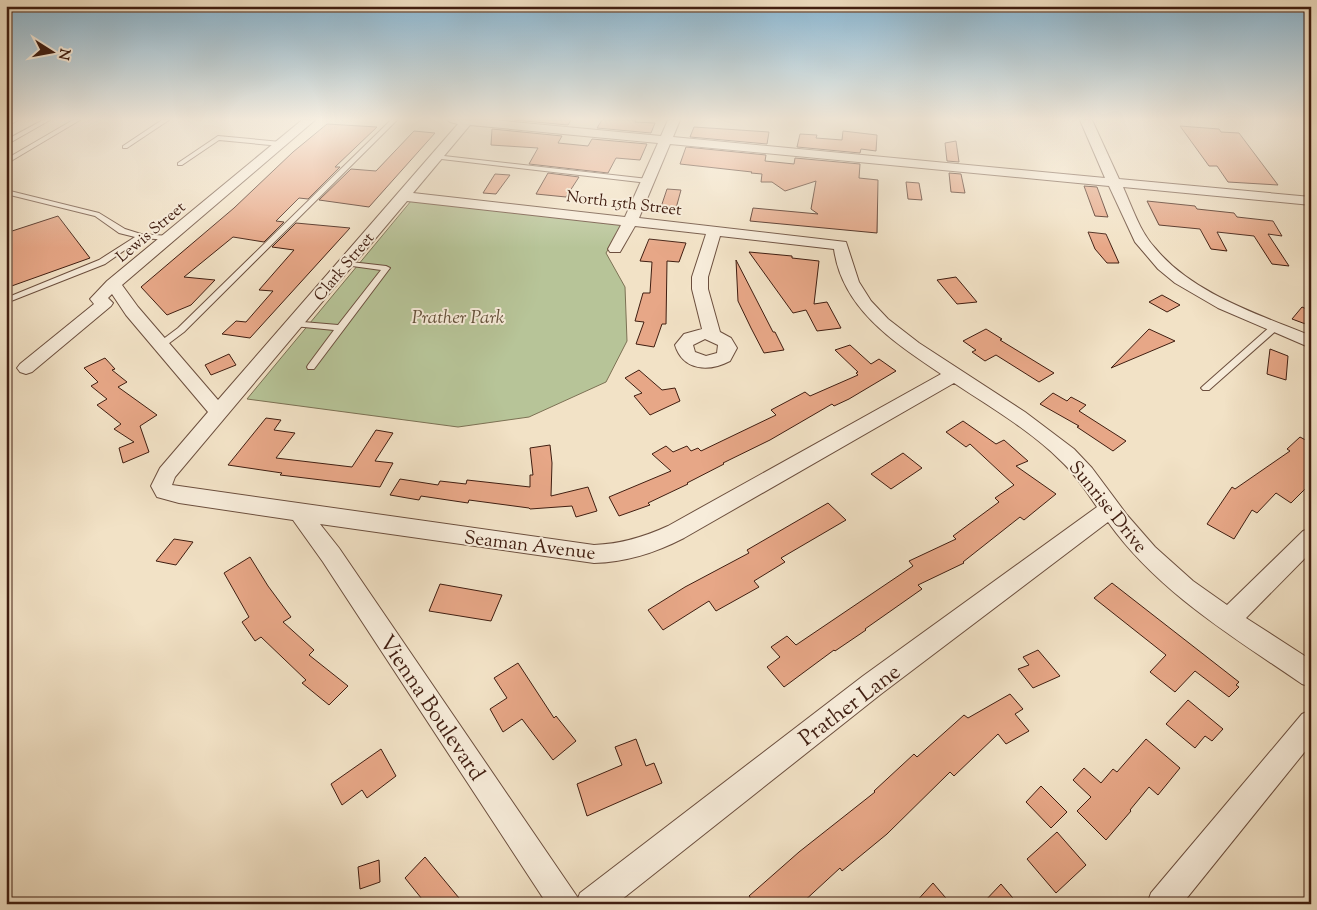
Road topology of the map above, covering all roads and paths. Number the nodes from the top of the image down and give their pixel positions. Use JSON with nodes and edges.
{"nodes":[{"id":1,"x":259,"y":162,"type":"edge"},
{"id":2,"x":351,"y":162,"type":"edge"},
{"id":3,"x":430,"y":162,"type":"edge"},
{"id":4,"x":484,"y":162,"type":"edge"},
{"id":5,"x":656,"y":162,"type":"edge"},
{"id":6,"x":905,"y":162,"type":"edge"},
{"id":7,"x":1104,"y":162,"type":"edge"},
{"id":8,"x":648,"y":181,"type":"junction"},
{"id":9,"x":1113,"y":182,"type":"junction"},
{"id":10,"x":6,"y":192,"type":"edge"},
{"id":11,"x":402,"y":196,"type":"junction"},
{"id":12,"x":1311,"y":201,"type":"edge"},
{"id":13,"x":631,"y":220,"type":"junction"},
{"id":14,"x":714,"y":230,"type":"junction"},
{"id":15,"x":141,"y":236,"type":"junction"},
{"id":16,"x":169,"y":238,"type":"junction"},
{"id":17,"x":841,"y":244,"type":"joint"},
{"id":18,"x":615,"y":249,"type":"dead end"},
{"id":19,"x":345,"y":263,"type":"junction"},
{"id":20,"x":113,"y":284,"type":"junction"},
{"id":21,"x":6,"y":301,"type":"edge"},
{"id":22,"x":294,"y":323,"type":"junction"},
{"id":23,"x":1275,"y":327,"type":"junction"},
{"id":24,"x":340,"y":328,"type":"junction"},
{"id":25,"x":712,"y":335,"type":"dead end"},
{"id":26,"x":1311,"y":343,"type":"edge"},
{"id":27,"x":161,"y":345,"type":"junction"},
{"id":28,"x":311,"y":367,"type":"dead end"},
{"id":29,"x":26,"y":368,"type":"dead end"},
{"id":30,"x":954,"y":375,"type":"junction"},
{"id":31,"x":1206,"y":388,"type":"dead end"},
{"id":32,"x":218,"y":412,"type":"junction"},
{"id":33,"x":1110,"y":510,"type":"junction"},
{"id":34,"x":299,"y":512,"type":"junction"},
{"id":35,"x":1311,"y":537,"type":"edge"},
{"id":36,"x":1229,"y":619,"type":"junction"},
{"id":37,"x":1311,"y":675,"type":"edge"},
{"id":38,"x":1311,"y":724,"type":"edge"},
{"id":39,"x":565,"y":904,"type":"edge"},
{"id":40,"x":591,"y":904,"type":"edge"},
{"id":41,"x":1162,"y":904,"type":"edge"}],
"edges":[{"from":1,"to":16,"type":"street","name":"Lewis Street"},
{"from":2,"to":27,"type":"lane"},
{"from":3,"to":11,"type":"street","name":"Clark Street"},
{"from":4,"to":8,"type":"lane"},
{"from":5,"to":8,"type":"street"},
{"from":6,"to":9,"type":"street"},
{"from":7,"to":9,"type":"street"},
{"from":8,"to":13,"type":"street"},
{"from":9,"to":12,"type":"street"},
{"from":9,"to":23,"type":"street"},
{"from":10,"to":15,"type":"lane"},
{"from":11,"to":13,"type":"street","name":"North 15th Street"},
{"from":11,"to":19,"type":"street","name":"Clark Street"},
{"from":13,"to":14,"type":"street","name":"North 15th Street"},
{"from":13,"to":18,"type":"street"},
{"from":14,"to":17,"type":"street","name":"North 15th Street"},
{"from":14,"to":25,"type":"street"},
{"from":15,"to":16,"type":"lane"},
{"from":15,"to":21,"type":"lane"},
{"from":16,"to":20,"type":"street","name":"Lewis Street"},
{"from":17,"to":30,"type":"street","name":"Sunrise Drive"},
{"from":19,"to":22,"type":"street","name":"Clark Street"},
{"from":19,"to":24,"type":"lane"},
{"from":20,"to":27,"type":"street"},
{"from":20,"to":29,"type":"street","name":"Lewis Street"},
{"from":22,"to":24,"type":"lane"},
{"from":22,"to":32,"type":"street","name":"Clark Street"},
{"from":23,"to":26,"type":"street"},
{"from":23,"to":31,"type":"lane"},
{"from":24,"to":28,"type":"lane"},
{"from":27,"to":32,"type":"street"},
{"from":30,"to":33,"type":"street","name":"Sunrise Drive"},
{"from":30,"to":34,"type":"street","name":"Seaman Avenue"},
{"from":32,"to":34,"type":"street","name":"Seaman Avenue"},
{"from":33,"to":36,"type":"street","name":"Sunrise Drive"},
{"from":33,"to":40,"type":"street","name":"Prather Lane"},
{"from":34,"to":39,"type":"street","name":"Vienna Boulevard"},
{"from":35,"to":36,"type":"street"},
{"from":36,"to":37,"type":"street","name":"Sunrise Drive"},
{"from":38,"to":41,"type":"street"}]}
